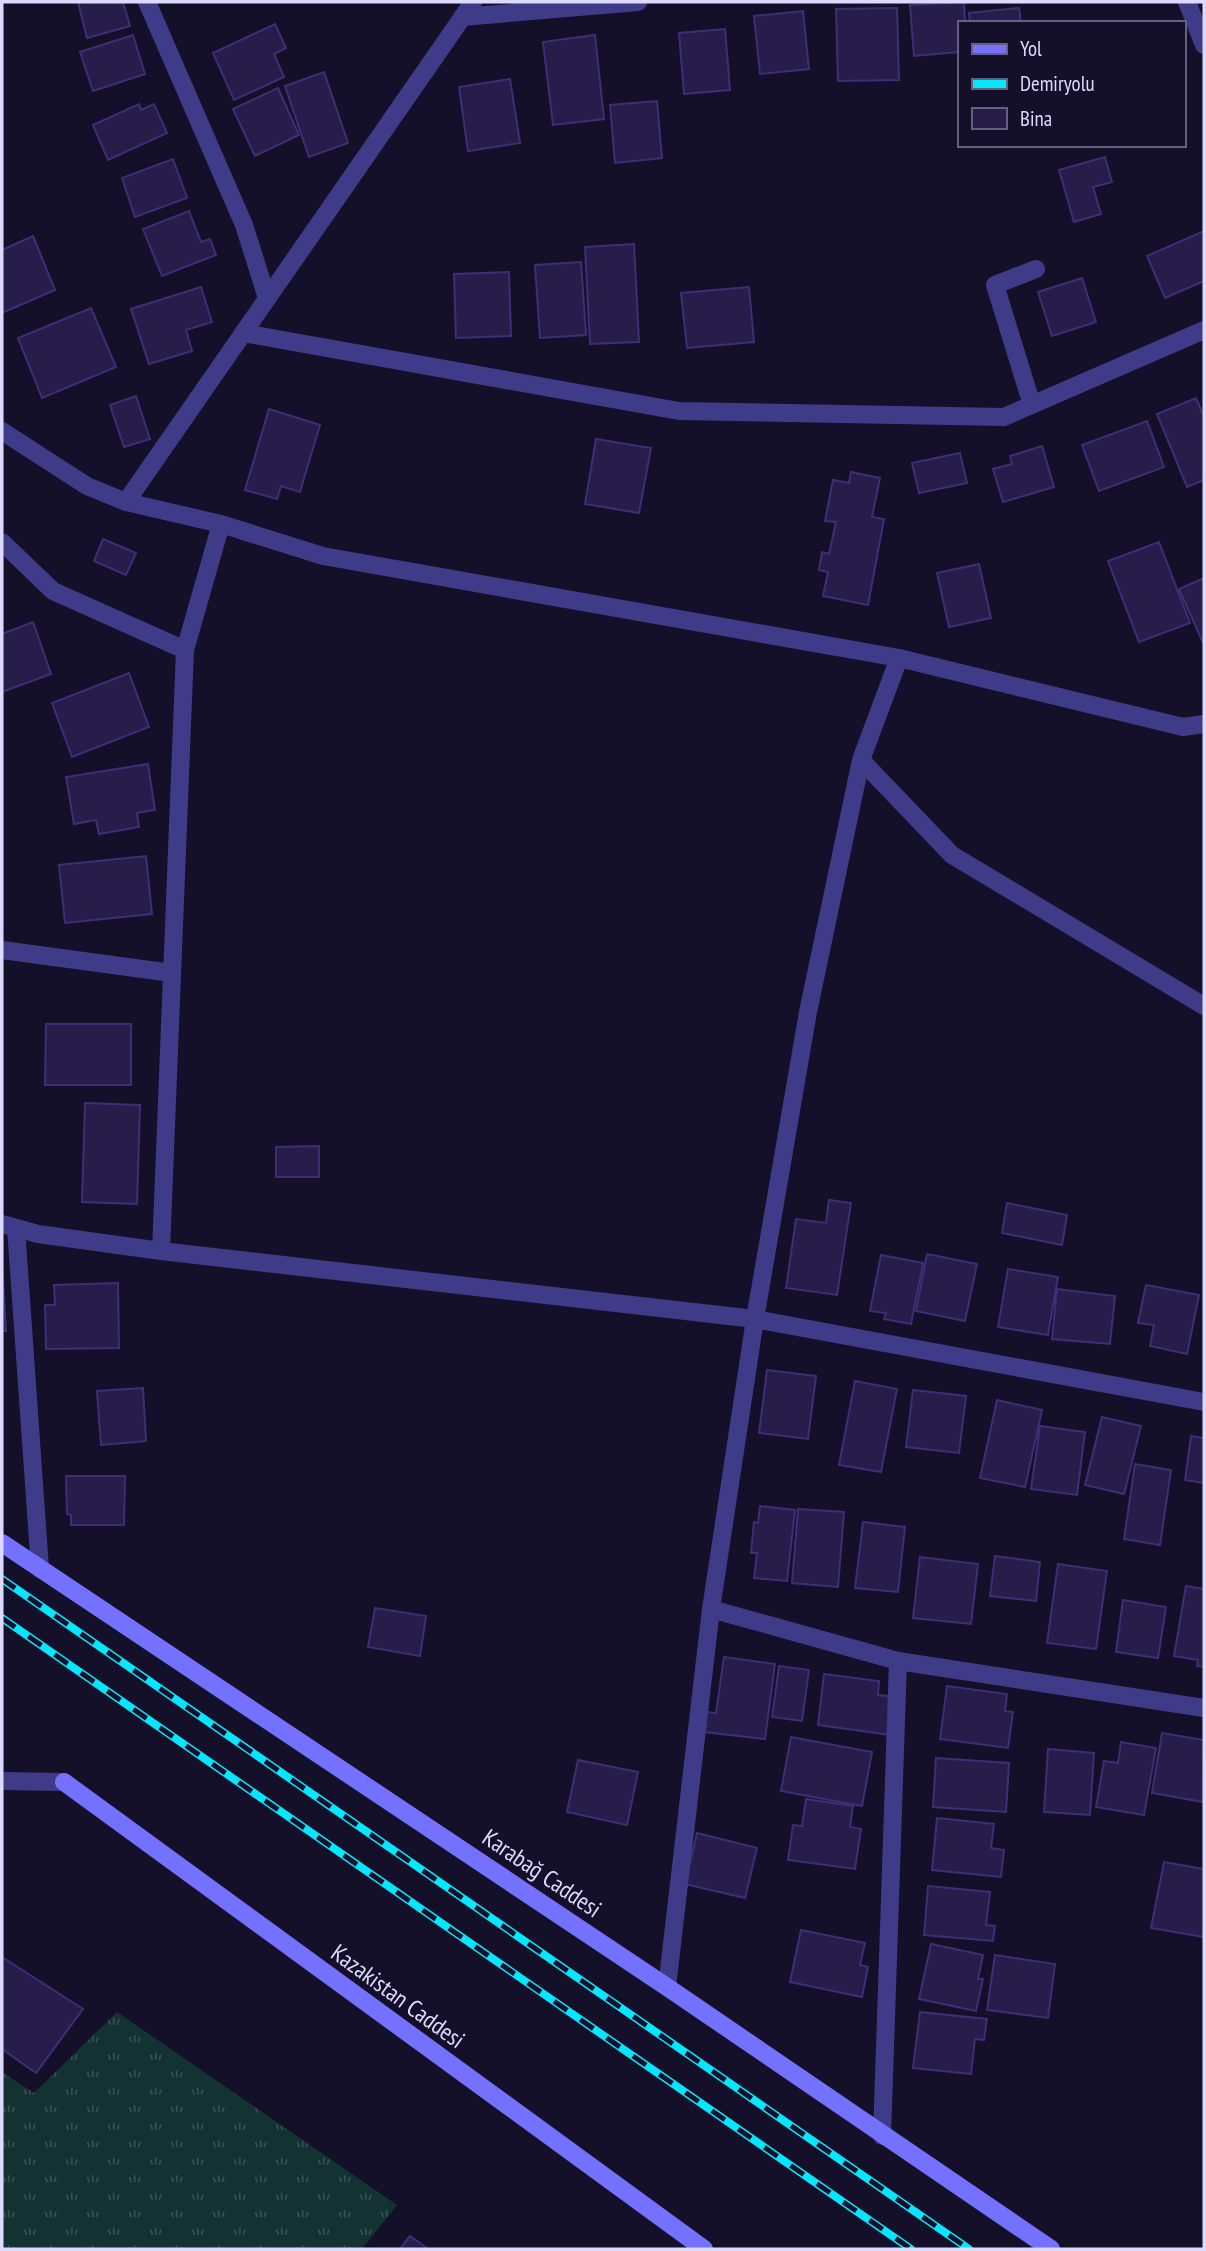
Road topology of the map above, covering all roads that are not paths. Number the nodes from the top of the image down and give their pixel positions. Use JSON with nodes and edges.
{"nodes":[{"id":1,"x":146,"y":2,"type":"edge"},
{"id":2,"x":638,"y":2,"type":"edge"},
{"id":3,"x":1187,"y":2,"type":"edge"},
{"id":4,"x":468,"y":9,"type":"edge"},
{"id":5,"x":1204,"y":45,"type":"edge"},
{"id":6,"x":1035,"y":269,"type":"dead end"},
{"id":7,"x":267,"y":299,"type":"junction"},
{"id":8,"x":1204,"y":330,"type":"edge"},
{"id":9,"x":243,"y":333,"type":"junction"},
{"id":10,"x":1032,"y":405,"type":"junction"},
{"id":11,"x":2,"y":431,"type":"edge"},
{"id":12,"x":126,"y":502,"type":"junction"},
{"id":13,"x":221,"y":524,"type":"junction"},
{"id":14,"x":2,"y":542,"type":"edge"},
{"id":15,"x":185,"y":650,"type":"junction"},
{"id":16,"x":899,"y":658,"type":"junction"},
{"id":17,"x":1204,"y":724,"type":"edge"},
{"id":18,"x":861,"y":760,"type":"junction"},
{"id":19,"x":2,"y":950,"type":"edge"},
{"id":20,"x":172,"y":972,"type":"junction"},
{"id":21,"x":1204,"y":1006,"type":"edge"},
{"id":22,"x":9,"y":1226,"type":"edge"},
{"id":23,"x":161,"y":1251,"type":"junction"},
{"id":24,"x":755,"y":1319,"type":"junction"},
{"id":25,"x":1204,"y":1402,"type":"edge"},
{"id":26,"x":2,"y":1543,"type":"edge"},
{"id":27,"x":40,"y":1569,"type":"junction"},
{"id":28,"x":712,"y":1609,"type":"junction"},
{"id":29,"x":898,"y":1661,"type":"junction"},
{"id":30,"x":1204,"y":1708,"type":"edge"},
{"id":31,"x":2,"y":1781,"type":"edge"},
{"id":32,"x":64,"y":1782,"type":"joint"},
{"id":33,"x":667,"y":1987,"type":"junction"},
{"id":34,"x":883,"y":2136,"type":"junction"},
{"id":35,"x":704,"y":2249,"type":"edge"},
{"id":36,"x":1051,"y":2249,"type":"edge"}],
"edges":[{"from":1,"to":7,"type":"street"},
{"from":2,"to":4,"type":"street"},
{"from":3,"to":5,"type":"street"},
{"from":4,"to":7,"type":"street"},
{"from":6,"to":10,"type":"street"},
{"from":7,"to":9,"type":"street"},
{"from":8,"to":10,"type":"street"},
{"from":9,"to":10,"type":"street"},
{"from":9,"to":12,"type":"street"},
{"from":11,"to":12,"type":"street"},
{"from":12,"to":13,"type":"street"},
{"from":13,"to":15,"type":"street"},
{"from":13,"to":16,"type":"street"},
{"from":14,"to":15,"type":"street"},
{"from":15,"to":20,"type":"street"},
{"from":16,"to":17,"type":"street"},
{"from":16,"to":18,"type":"street"},
{"from":18,"to":21,"type":"street"},
{"from":18,"to":24,"type":"street"},
{"from":19,"to":20,"type":"street"},
{"from":20,"to":23,"type":"street"},
{"from":22,"to":23,"type":"street"},
{"from":22,"to":27,"type":"street"},
{"from":23,"to":24,"type":"street"},
{"from":24,"to":25,"type":"street"},
{"from":24,"to":28,"type":"street"},
{"from":26,"to":27,"type":"main road","name":"Karabağ Caddesi"},
{"from":27,"to":33,"type":"main road","name":"Karabağ Caddesi"},
{"from":28,"to":29,"type":"street"},
{"from":28,"to":33,"type":"street"},
{"from":29,"to":30,"type":"street"},
{"from":29,"to":34,"type":"street"},
{"from":31,"to":32,"type":"street"},
{"from":32,"to":35,"type":"main road","name":"Kazakistan Caddesi"},
{"from":33,"to":34,"type":"main road","name":"Karabağ Caddesi"},
{"from":34,"to":36,"type":"main road","name":"Karabağ Caddesi"}]}
